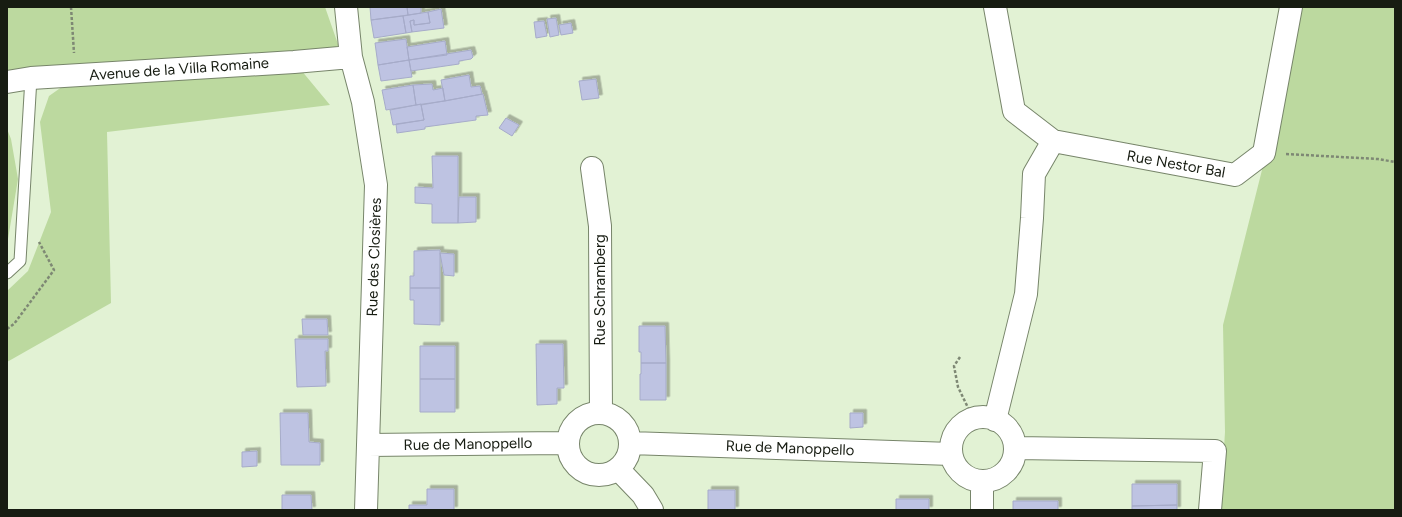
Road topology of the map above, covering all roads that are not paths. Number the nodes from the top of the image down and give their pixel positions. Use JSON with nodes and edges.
{"nodes":[{"id":1,"x":346,"y":7,"type":"edge"},
{"id":2,"x":995,"y":7,"type":"edge"},
{"id":3,"x":1291,"y":7,"type":"edge"},
{"id":4,"x":351,"y":57,"type":"junction"},
{"id":5,"x":31,"y":78,"type":"junction"},
{"id":6,"x":7,"y":82,"type":"edge"},
{"id":7,"x":1053,"y":141,"type":"junction"},
{"id":8,"x":592,"y":168,"type":"dead end"},
{"id":9,"x":7,"y":273,"type":"edge"},
{"id":10,"x":601,"y":413,"type":"junction"},
{"id":11,"x":995,"y":420,"type":"junction"},
{"id":12,"x":568,"y":443,"type":"junction"},
{"id":13,"x":630,"y":443,"type":"junction"},
{"id":14,"x":368,"y":445,"type":"junction"},
{"id":15,"x":1015,"y":448,"type":"junction"},
{"id":16,"x":950,"y":454,"type":"junction"},
{"id":17,"x":618,"y":469,"type":"junction"},
{"id":18,"x":982,"y":482,"type":"junction"},
{"id":19,"x":366,"y":510,"type":"edge"},
{"id":20,"x":652,"y":510,"type":"edge"},
{"id":21,"x":982,"y":510,"type":"edge"},
{"id":22,"x":1210,"y":510,"type":"edge"}],
"edges":[{"from":1,"to":4,"type":"street","name":"Rue des Closières"},
{"from":2,"to":7,"type":"street"},
{"from":3,"to":7,"type":"street","name":"Rue Nestor Bal"},
{"from":4,"to":5,"type":"street","name":"Avenue de la Villa Romaine"},
{"from":4,"to":14,"type":"street","name":"Rue des Closières"},
{"from":5,"to":6,"type":"street","name":"Avenue de la Villa Romaine"},
{"from":5,"to":9,"type":"lane"},
{"from":7,"to":11,"type":"street"},
{"from":8,"to":10,"type":"street","name":"Rue Schramberg"},
{"from":10,"to":12,"type":"street"},
{"from":10,"to":13,"type":"street"},
{"from":11,"to":15,"type":"street"},
{"from":11,"to":16,"type":"street"},
{"from":12,"to":14,"type":"street","name":"Rue de Manoppello"},
{"from":12,"to":17,"type":"street"},
{"from":13,"to":16,"type":"street","name":"Rue de Manoppello"},
{"from":13,"to":17,"type":"street"},
{"from":14,"to":19,"type":"street","name":"Rue des Closières"},
{"from":15,"to":18,"type":"street"},
{"from":15,"to":22,"type":"street"},
{"from":16,"to":18,"type":"street"},
{"from":17,"to":20,"type":"street"},
{"from":18,"to":21,"type":"street"}]}
